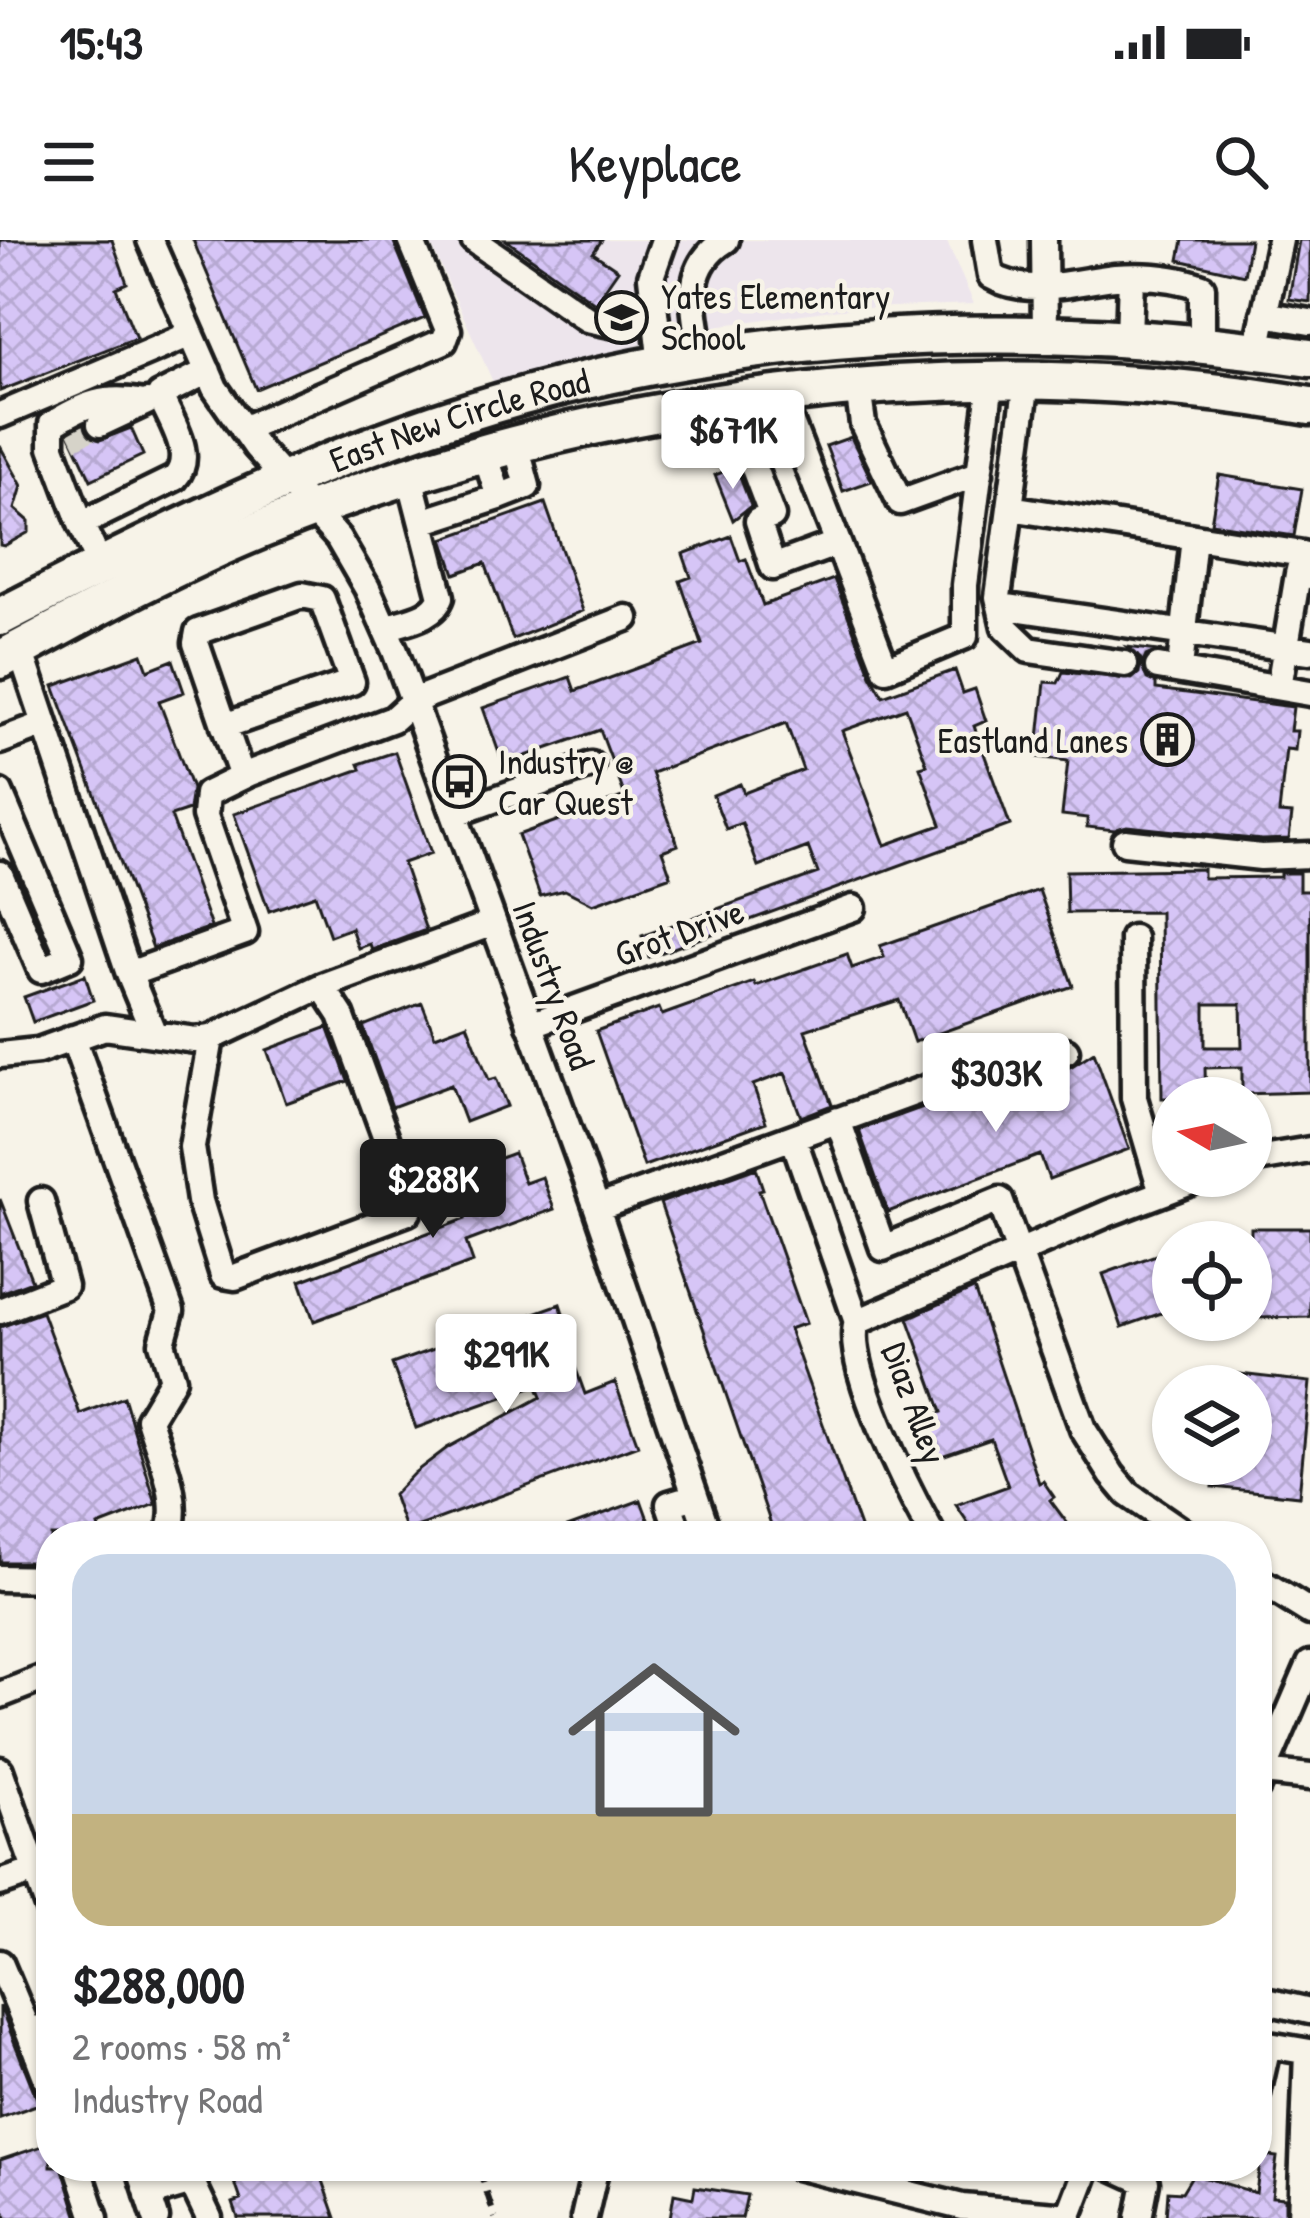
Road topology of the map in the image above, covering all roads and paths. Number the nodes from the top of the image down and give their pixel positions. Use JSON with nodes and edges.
{"nodes":[{"id":1,"x":150,"y":240,"type":"edge"},
{"id":2,"x":411,"y":240,"type":"edge"},
{"id":3,"x":473,"y":240,"type":"edge"},
{"id":4,"x":664,"y":240,"type":"edge"},
{"id":5,"x":726,"y":240,"type":"edge"},
{"id":6,"x":986,"y":240,"type":"edge"},
{"id":7,"x":1044,"y":240,"type":"edge"},
{"id":8,"x":1280,"y":240,"type":"edge"},
{"id":9,"x":1131,"y":277,"type":"junction"},
{"id":10,"x":1044,"y":287,"type":"junction"},
{"id":11,"x":655,"y":314,"type":"junction"},
{"id":12,"x":1310,"y":322,"type":"edge"},
{"id":13,"x":1261,"y":332,"type":"junction"},
{"id":14,"x":191,"y":334,"type":"junction"},
{"id":15,"x":1045,"y":334,"type":"junction"},
{"id":16,"x":1130,"y":337,"type":"junction"},
{"id":17,"x":1202,"y":344,"type":"junction"},
{"id":18,"x":703,"y":358,"type":"junction"},
{"id":19,"x":1310,"y":358,"type":"edge"},
{"id":20,"x":662,"y":365,"type":"junction"},
{"id":21,"x":208,"y":371,"type":"junction"},
{"id":22,"x":1009,"y":381,"type":"junction"},
{"id":23,"x":858,"y":388,"type":"junction"},
{"id":24,"x":780,"y":395,"type":"junction"},
{"id":25,"x":152,"y":399,"type":"junction"},
{"id":26,"x":728,"y":402,"type":"junction"},
{"id":27,"x":1310,"y":406,"type":"edge"},
{"id":28,"x":0,"y":416,"type":"edge"},
{"id":29,"x":100,"y":424,"type":"tunnel mouth"},
{"id":30,"x":243,"y":429,"type":"junction"},
{"id":31,"x":501,"y":450,"type":"junction"},
{"id":32,"x":980,"y":472,"type":"junction"},
{"id":33,"x":410,"y":477,"type":"junction"},
{"id":34,"x":287,"y":481,"type":"junction"},
{"id":35,"x":1010,"y":508,"type":"junction"},
{"id":36,"x":314,"y":511,"type":"junction"},
{"id":37,"x":422,"y":522,"type":"junction"},
{"id":38,"x":81,"y":524,"type":"junction"},
{"id":39,"x":1194,"y":536,"type":"junction"},
{"id":40,"x":838,"y":543,"type":"junction"},
{"id":41,"x":100,"y":566,"type":"junction"},
{"id":42,"x":1304,"y":575,"type":"edge"},
{"id":43,"x":1000,"y":606,"type":"junction"},
{"id":44,"x":0,"y":617,"type":"edge"},
{"id":45,"x":626,"y":618,"type":"dead end"},
{"id":46,"x":385,"y":628,"type":"junction"},
{"id":47,"x":1180,"y":632,"type":"junction"},
{"id":48,"x":1298,"y":649,"type":"edge"},
{"id":49,"x":8,"y":656,"type":"edge"},
{"id":50,"x":1125,"y":664,"type":"dead end"},
{"id":51,"x":1279,"y":687,"type":"junction"},
{"id":52,"x":1310,"y":693,"type":"edge"},
{"id":53,"x":413,"y":700,"type":"junction"},
{"id":54,"x":45,"y":724,"type":"junction"},
{"id":55,"x":224,"y":726,"type":"junction"},
{"id":56,"x":0,"y":741,"type":"edge"},
{"id":57,"x":591,"y":765,"type":"dead end"},
{"id":58,"x":242,"y":777,"type":"junction"},
{"id":59,"x":0,"y":793,"type":"edge"},
{"id":60,"x":454,"y":814,"type":"junction"},
{"id":61,"x":1125,"y":842,"type":"dead end"},
{"id":62,"x":1310,"y":855,"type":"edge"},
{"id":63,"x":0,"y":874,"type":"edge"},
{"id":64,"x":853,"y":908,"type":"dead end"},
{"id":65,"x":493,"y":922,"type":"junction"},
{"id":66,"x":1133,"y":938,"type":"dead end"},
{"id":67,"x":129,"y":974,"type":"junction"},
{"id":68,"x":322,"y":986,"type":"junction"},
{"id":69,"x":530,"y":1025,"type":"junction"},
{"id":70,"x":154,"y":1034,"type":"junction"},
{"id":71,"x":211,"y":1038,"type":"junction"},
{"id":72,"x":73,"y":1039,"type":"junction"},
{"id":73,"x":1066,"y":1051,"type":"dead end"},
{"id":74,"x":0,"y":1054,"type":"edge"},
{"id":75,"x":838,"y":1120,"type":"junction"},
{"id":76,"x":793,"y":1137,"type":"junction"},
{"id":77,"x":1310,"y":1150,"type":"edge"},
{"id":78,"x":1272,"y":1156,"type":"edge"},
{"id":79,"x":1152,"y":1159,"type":"edge"},
{"id":80,"x":1152,"y":1197,"type":"edge"},
{"id":81,"x":41,"y":1201,"type":"dead end"},
{"id":82,"x":597,"y":1208,"type":"junction"},
{"id":83,"x":1019,"y":1252,"type":"junction"},
{"id":84,"x":0,"y":1311,"type":"edge"},
{"id":85,"x":856,"y":1322,"type":"junction"},
{"id":86,"x":695,"y":1496,"type":"junction"},
{"id":87,"x":170,"y":1521,"type":"edge"},
{"id":88,"x":675,"y":1521,"type":"edge"},
{"id":89,"x":704,"y":1521,"type":"edge"},
{"id":90,"x":927,"y":1521,"type":"edge"},
{"id":91,"x":1168,"y":1521,"type":"edge"},
{"id":92,"x":0,"y":1578,"type":"edge"},
{"id":93,"x":36,"y":1579,"type":"edge"},
{"id":94,"x":1272,"y":1588,"type":"edge"},
{"id":95,"x":1310,"y":1612,"type":"edge"},
{"id":96,"x":1310,"y":1664,"type":"edge"},
{"id":97,"x":36,"y":1682,"type":"edge"},
{"id":98,"x":0,"y":1695,"type":"edge"},
{"id":99,"x":1272,"y":1752,"type":"edge"},
{"id":100,"x":0,"y":1770,"type":"edge"},
{"id":101,"x":1310,"y":1777,"type":"edge"},
{"id":102,"x":1272,"y":1779,"type":"edge"},
{"id":103,"x":35,"y":1871,"type":"joint"},
{"id":104,"x":0,"y":1883,"type":"edge"},
{"id":105,"x":0,"y":1963,"type":"edge"},
{"id":106,"x":1272,"y":2003,"type":"edge"},
{"id":107,"x":1310,"y":2011,"type":"edge"},
{"id":108,"x":36,"y":2022,"type":"edge"},
{"id":109,"x":1272,"y":2046,"type":"edge"},
{"id":110,"x":1308,"y":2052,"type":"edge"},
{"id":111,"x":83,"y":2181,"type":"edge"},
{"id":112,"x":593,"y":2181,"type":"edge"},
{"id":113,"x":857,"y":2181,"type":"edge"},
{"id":114,"x":1082,"y":2181,"type":"edge"},
{"id":115,"x":1150,"y":2181,"type":"edge"},
{"id":116,"x":152,"y":2206,"type":"edge"},
{"id":117,"x":1068,"y":2217,"type":"edge"},
{"id":118,"x":95,"y":2218,"type":"edge"},
{"id":119,"x":209,"y":2218,"type":"edge"},
{"id":120,"x":584,"y":2218,"type":"edge"},
{"id":121,"x":1139,"y":2218,"type":"edge"},
{"id":122,"x":1301,"y":2218,"type":"edge"}],
"edges":[{"from":1,"to":14,"type":"street","name":"Industry Road"},
{"from":2,"to":30,"type":"street"},
{"from":3,"to":11,"type":"street"},
{"from":4,"to":11,"type":"street"},
{"from":5,"to":18,"type":"street"},
{"from":6,"to":10,"type":"street"},
{"from":7,"to":10,"type":"street"},
{"from":8,"to":13,"type":"street"},
{"from":9,"to":10,"type":"street"},
{"from":9,"to":16,"type":"street"},
{"from":9,"to":17,"type":"street"},
{"from":10,"to":15,"type":"street"},
{"from":11,"to":20,"type":"street"},
{"from":12,"to":13,"type":"street"},
{"from":13,"to":17,"type":"highway","name":"East New Circle Road"},
{"from":13,"to":19,"type":"highway","name":"East New Circle Road"},
{"from":14,"to":21,"type":"street","name":"Industry Road"},
{"from":14,"to":28,"type":"street"},
{"from":15,"to":16,"type":"highway","name":"East New Circle Road"},
{"from":15,"to":18,"type":"highway","name":"East New Circle Road"},
{"from":16,"to":17,"type":"highway","name":"East New Circle Road"},
{"from":18,"to":20,"type":"highway","name":"East New Circle Road"},
{"from":20,"to":34,"type":"highway","name":"East New Circle Road"},
{"from":21,"to":25,"type":"street"},
{"from":21,"to":30,"type":"street","name":"Industry Road"},
{"from":22,"to":23,"type":"highway","name":"East New Circle Road"},
{"from":22,"to":27,"type":"highway","name":"East New Circle Road"},
{"from":22,"to":32,"type":"street"},
{"from":22,"to":35,"type":"street"},
{"from":23,"to":24,"type":"highway","name":"East New Circle Road"},
{"from":23,"to":32,"type":"street"},
{"from":24,"to":26,"type":"highway","name":"East New Circle Road"},
{"from":24,"to":40,"type":"street"},
{"from":25,"to":29,"type":"street"},
{"from":25,"to":38,"type":"street"},
{"from":25,"to":38,"type":"street"},
{"from":26,"to":31,"type":"highway","name":"East New Circle Road"},
{"from":26,"to":40,"type":"street"},
{"from":30,"to":34,"type":"street","name":"Industry Road"},
{"from":31,"to":33,"type":"highway","name":"East New Circle Road"},
{"from":31,"to":37,"type":"street"},
{"from":32,"to":40,"type":"street"},
{"from":33,"to":36,"type":"highway","name":"East New Circle Road"},
{"from":33,"to":37,"type":"street"},
{"from":34,"to":36,"type":"street","name":"Industry Road"},
{"from":34,"to":41,"type":"highway","name":"East New Circle Road"},
{"from":35,"to":39,"type":"street"},
{"from":35,"to":43,"type":"street"},
{"from":36,"to":46,"type":"street","name":"Industry Road"},
{"from":36,"to":49,"type":"highway","name":"East New Circle Road"},
{"from":37,"to":46,"type":"street"},
{"from":38,"to":41,"type":"street"},
{"from":39,"to":42,"type":"street"},
{"from":39,"to":47,"type":"street"},
{"from":41,"to":44,"type":"highway","name":"East New Circle Road"},
{"from":42,"to":48,"type":"street"},
{"from":43,"to":47,"type":"street"},
{"from":43,"to":50,"type":"street"},
{"from":45,"to":53,"type":"street"},
{"from":46,"to":53,"type":"street","name":"Industry Road"},
{"from":47,"to":48,"type":"street"},
{"from":47,"to":51,"type":"street"},
{"from":48,"to":51,"type":"street"},
{"from":49,"to":54,"type":"street"},
{"from":51,"to":52,"type":"street"},
{"from":53,"to":58,"type":"street"},
{"from":53,"to":60,"type":"street","name":"Industry Road"},
{"from":54,"to":56,"type":"street"},
{"from":54,"to":67,"type":"street"},
{"from":55,"to":55,"type":"street"},
{"from":55,"to":58,"type":"street"},
{"from":57,"to":60,"type":"street"},
{"from":58,"to":67,"type":"street"},
{"from":59,"to":63,"type":"street"},
{"from":60,"to":65,"type":"street","name":"Industry Road"},
{"from":61,"to":62,"type":"street"},
{"from":64,"to":69,"type":"street","name":"Grot Drive"},
{"from":65,"to":68,"type":"street"},
{"from":65,"to":69,"type":"street","name":"Industry Road"},
{"from":66,"to":79,"type":"street"},
{"from":67,"to":70,"type":"street"},
{"from":68,"to":71,"type":"street"},
{"from":68,"to":71,"type":"street"},
{"from":69,"to":82,"type":"street","name":"Industry Road"},
{"from":70,"to":71,"type":"street"},
{"from":70,"to":72,"type":"street"},
{"from":72,"to":74,"type":"street"},
{"from":72,"to":87,"type":"street"},
{"from":73,"to":75,"type":"street"},
{"from":75,"to":76,"type":"street"},
{"from":75,"to":83,"type":"street"},
{"from":76,"to":82,"type":"street"},
{"from":76,"to":85,"type":"street"},
{"from":77,"to":78,"type":"street"},
{"from":80,"to":83,"type":"street","name":"Diaz Alley"},
{"from":81,"to":84,"type":"street"},
{"from":82,"to":86,"type":"street","name":"Industry Road"},
{"from":83,"to":85,"type":"street","name":"Diaz Alley"},
{"from":83,"to":91,"type":"street"},
{"from":85,"to":90,"type":"street","name":"Diaz Alley"},
{"from":86,"to":88,"type":"street"},
{"from":86,"to":89,"type":"street","name":"Industry Road"},
{"from":92,"to":93,"type":"street"},
{"from":94,"to":95,"type":"street"},
{"from":96,"to":99,"type":"street"},
{"from":97,"to":98,"type":"street"},
{"from":100,"to":103,"type":"street"},
{"from":101,"to":102,"type":"street"},
{"from":103,"to":104,"type":"street"},
{"from":105,"to":108,"type":"street"},
{"from":106,"to":107,"type":"street"},
{"from":109,"to":110,"type":"street"},
{"from":110,"to":122,"type":"street"},
{"from":111,"to":118,"type":"street"},
{"from":112,"to":120,"type":"street"},
{"from":113,"to":117,"type":"street"},
{"from":114,"to":117,"type":"street"},
{"from":115,"to":121,"type":"street"},
{"from":116,"to":119,"type":"street"}]}
